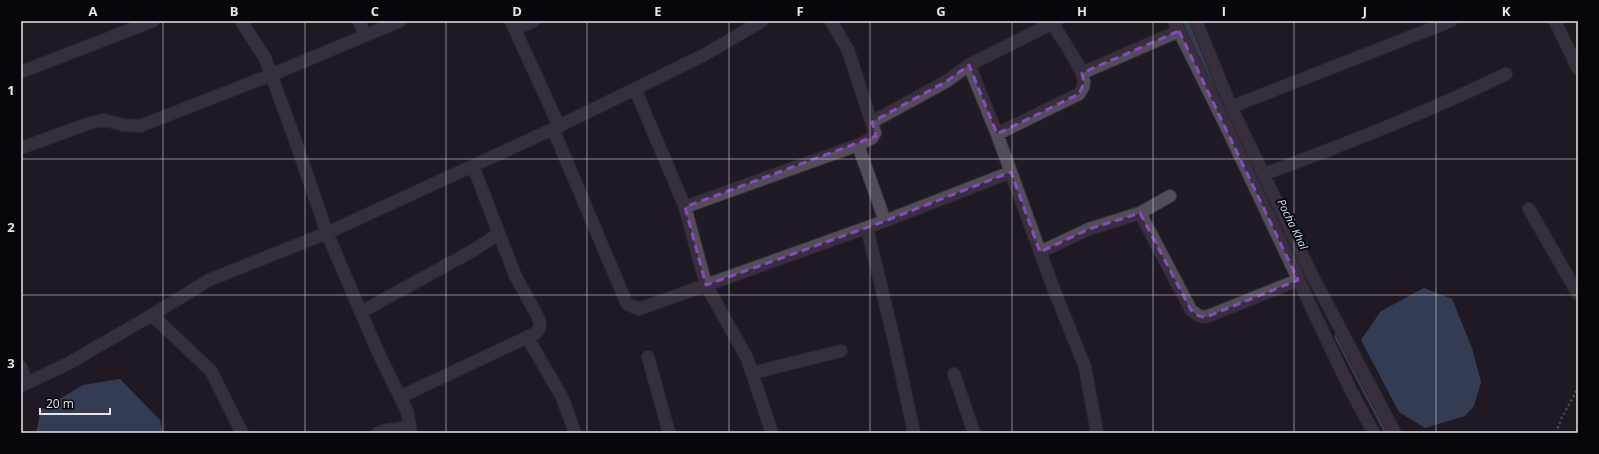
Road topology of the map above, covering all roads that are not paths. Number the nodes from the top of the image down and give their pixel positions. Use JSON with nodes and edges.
{"nodes":[{"id":1,"x":153,"y":21,"type":"edge"},
{"id":2,"x":241,"y":21,"type":"edge"},
{"id":3,"x":358,"y":21,"type":"edge"},
{"id":4,"x":400,"y":21,"type":"edge"},
{"id":5,"x":533,"y":21,"type":"edge"},
{"id":6,"x":762,"y":21,"type":"edge"},
{"id":7,"x":831,"y":21,"type":"edge"},
{"id":8,"x":1196,"y":21,"type":"edge"},
{"id":9,"x":1451,"y":21,"type":"edge"},
{"id":10,"x":1555,"y":21,"type":"edge"},
{"id":11,"x":1054,"y":22,"type":"edge"},
{"id":12,"x":513,"y":25,"type":"edge"},
{"id":13,"x":1176,"y":26,"type":"edge"},
{"id":14,"x":365,"y":36,"type":"junction"},
{"id":15,"x":969,"y":65,"type":"junction"},
{"id":16,"x":1578,"y":69,"type":"edge"},
{"id":17,"x":21,"y":72,"type":"edge"},
{"id":18,"x":1082,"y":74,"type":"junction"},
{"id":19,"x":1506,"y":74,"type":"dead end"},
{"id":20,"x":271,"y":75,"type":"junction"},
{"id":21,"x":635,"y":89,"type":"junction"},
{"id":22,"x":1231,"y":107,"type":"junction"},
{"id":23,"x":872,"y":122,"type":"junction"},
{"id":24,"x":556,"y":128,"type":"junction"},
{"id":25,"x":997,"y":134,"type":"junction"},
{"id":26,"x":858,"y":145,"type":"junction"},
{"id":27,"x":21,"y":148,"type":"edge"},
{"id":28,"x":473,"y":166,"type":"junction"},
{"id":29,"x":1011,"y":172,"type":"junction"},
{"id":30,"x":1264,"y":174,"type":"junction"},
{"id":31,"x":1170,"y":196,"type":"dead end"},
{"id":32,"x":685,"y":207,"type":"junction"},
{"id":33,"x":1529,"y":209,"type":"dead end"},
{"id":34,"x":1140,"y":212,"type":"junction"},
{"id":35,"x":885,"y":221,"type":"junction"},
{"id":36,"x":867,"y":228,"type":"junction"},
{"id":37,"x":327,"y":233,"type":"junction"},
{"id":38,"x":498,"y":234,"type":"junction"},
{"id":39,"x":1040,"y":252,"type":"junction"},
{"id":40,"x":1298,"y":280,"type":"junction"},
{"id":41,"x":706,"y":285,"type":"junction"},
{"id":42,"x":1578,"y":294,"type":"edge"},
{"id":43,"x":360,"y":312,"type":"junction"},
{"id":44,"x":152,"y":315,"type":"junction"},
{"id":45,"x":527,"y":337,"type":"junction"},
{"id":46,"x":841,"y":351,"type":"dead end"},
{"id":47,"x":648,"y":357,"type":"dead end"},
{"id":48,"x":21,"y":367,"type":"edge"},
{"id":49,"x":752,"y":373,"type":"junction"},
{"id":50,"x":954,"y":374,"type":"dead end"},
{"id":51,"x":24,"y":384,"type":"edge"},
{"id":52,"x":400,"y":397,"type":"junction"},
{"id":53,"x":410,"y":430,"type":"edge"},
{"id":54,"x":242,"y":433,"type":"edge"},
{"id":55,"x":378,"y":433,"type":"edge"},
{"id":56,"x":575,"y":433,"type":"edge"},
{"id":57,"x":669,"y":433,"type":"edge"},
{"id":58,"x":772,"y":433,"type":"edge"},
{"id":59,"x":914,"y":433,"type":"edge"},
{"id":60,"x":974,"y":433,"type":"edge"},
{"id":61,"x":1097,"y":433,"type":"edge"},
{"id":62,"x":1374,"y":433,"type":"edge"},
{"id":63,"x":1395,"y":433,"type":"edge"}],
"edges":[{"from":1,"to":17,"type":"street"},
{"from":2,"to":20,"type":"street"},
{"from":3,"to":14,"type":"street"},
{"from":4,"to":14,"type":"street"},
{"from":5,"to":12,"type":"street"},
{"from":6,"to":21,"type":"street"},
{"from":7,"to":23,"type":"street"},
{"from":8,"to":22,"type":"street"},
{"from":9,"to":22,"type":"street"},
{"from":10,"to":16,"type":"street"},
{"from":11,"to":15,"type":"street"},
{"from":11,"to":18,"type":"street"},
{"from":12,"to":24,"type":"street"},
{"from":13,"to":18,"type":"street"},
{"from":13,"to":40,"type":"street"},
{"from":14,"to":20,"type":"street"},
{"from":15,"to":23,"type":"street"},
{"from":15,"to":25,"type":"street"},
{"from":18,"to":25,"type":"street"},
{"from":19,"to":30,"type":"street"},
{"from":20,"to":27,"type":"street"},
{"from":20,"to":37,"type":"street"},
{"from":21,"to":24,"type":"street"},
{"from":21,"to":32,"type":"street"},
{"from":22,"to":30,"type":"street"},
{"from":23,"to":26,"type":"street"},
{"from":24,"to":28,"type":"street"},
{"from":24,"to":41,"type":"street"},
{"from":25,"to":29,"type":"street"},
{"from":26,"to":32,"type":"street"},
{"from":26,"to":35,"type":"street"},
{"from":28,"to":37,"type":"street"},
{"from":28,"to":38,"type":"street"},
{"from":29,"to":35,"type":"street"},
{"from":29,"to":39,"type":"street"},
{"from":30,"to":63,"type":"street"},
{"from":31,"to":34,"type":"street"},
{"from":32,"to":41,"type":"street"},
{"from":33,"to":42,"type":"street"},
{"from":34,"to":39,"type":"street"},
{"from":34,"to":40,"type":"street"},
{"from":35,"to":36,"type":"street"},
{"from":36,"to":41,"type":"street"},
{"from":36,"to":59,"type":"street"},
{"from":37,"to":43,"type":"street"},
{"from":37,"to":44,"type":"street"},
{"from":38,"to":43,"type":"street"},
{"from":38,"to":45,"type":"street"},
{"from":39,"to":61,"type":"street"},
{"from":40,"to":62,"type":"street"},
{"from":41,"to":49,"type":"street"},
{"from":43,"to":52,"type":"street"},
{"from":44,"to":51,"type":"street"},
{"from":44,"to":54,"type":"street"},
{"from":45,"to":52,"type":"street"},
{"from":45,"to":56,"type":"street"},
{"from":46,"to":49,"type":"street"},
{"from":47,"to":57,"type":"street"},
{"from":48,"to":51,"type":"street"},
{"from":49,"to":58,"type":"street"},
{"from":50,"to":60,"type":"street"},
{"from":52,"to":53,"type":"street"},
{"from":53,"to":55,"type":"street"}]}
